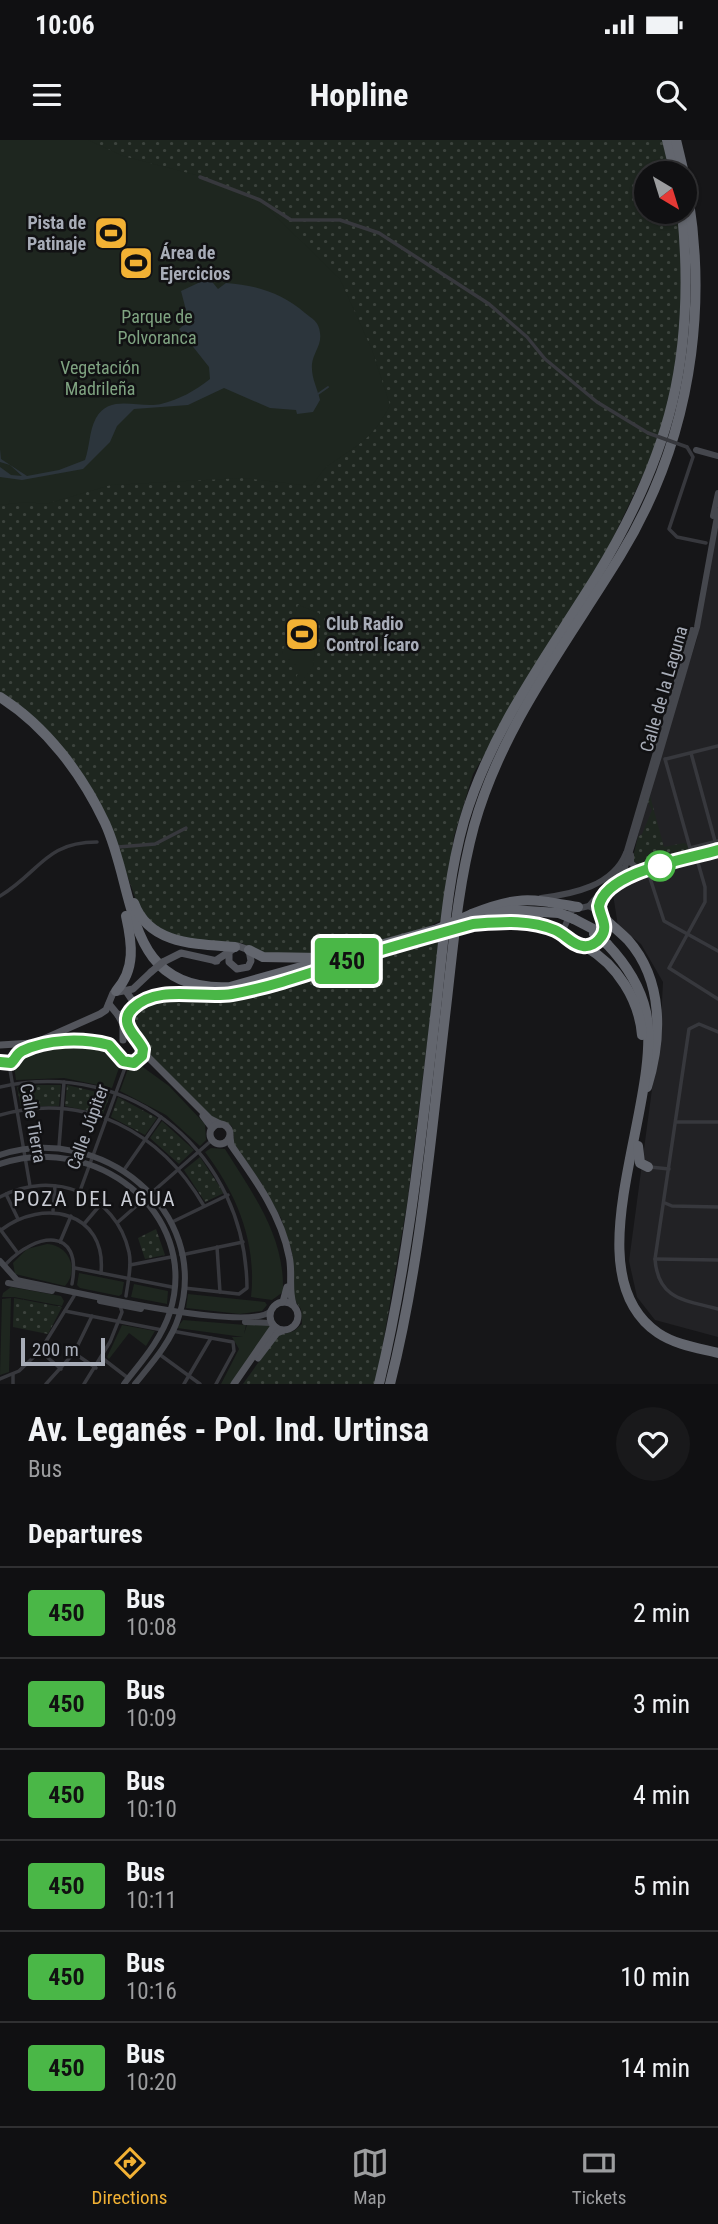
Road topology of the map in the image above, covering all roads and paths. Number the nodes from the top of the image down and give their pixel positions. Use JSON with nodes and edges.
{"nodes":[{"id":1,"x":667,"y":140,"type":"edge"},
{"id":2,"x":676,"y":140,"type":"edge"},
{"id":3,"x":672,"y":161,"type":"edge"},
{"id":4,"x":200,"y":177,"type":"dead end"},
{"id":5,"x":683,"y":224,"type":"edge"},
{"id":6,"x":696,"y":450,"type":"dead end"},
{"id":7,"x":718,"y":456,"type":"edge"},
{"id":8,"x":718,"y":493,"type":"edge"},
{"id":9,"x":718,"y":511,"type":"edge"},
{"id":10,"x":713,"y":539,"type":"edge"},
{"id":11,"x":616,"y":542,"type":"junction"},
{"id":12,"x":602,"y":561,"type":"dead end"},
{"id":13,"x":588,"y":605,"type":"junction"},
{"id":14,"x":580,"y":624,"type":"dead end"},
{"id":15,"x":0,"y":700,"type":"edge"},
{"id":16,"x":658,"y":741,"type":"junction"},
{"id":17,"x":717,"y":746,"type":"edge"},
{"id":18,"x":691,"y":753,"type":"junction"},
{"id":19,"x":718,"y":753,"type":"edge"},
{"id":20,"x":662,"y":755,"type":"junction"},
{"id":21,"x":673,"y":758,"type":"junction"},
{"id":22,"x":484,"y":804,"type":"dead end"},
{"id":23,"x":96,"y":805,"type":"junction"},
{"id":24,"x":474,"y":825,"type":"junction"},
{"id":25,"x":186,"y":828,"type":"dead end"},
{"id":26,"x":717,"y":841,"type":"edge"},
{"id":27,"x":97,"y":842,"type":"dead end"},
{"id":28,"x":633,"y":843,"type":"junction"},
{"id":29,"x":118,"y":847,"type":"junction"},
{"id":30,"x":718,"y":850,"type":"edge"},
{"id":31,"x":626,"y":851,"type":"junction"},
{"id":32,"x":696,"y":856,"type":"junction"},
{"id":33,"x":639,"y":870,"type":"junction"},
{"id":34,"x":648,"y":870,"type":"junction"},
{"id":35,"x":624,"y":872,"type":"junction"},
{"id":36,"x":606,"y":888,"type":"junction"},
{"id":37,"x":122,"y":892,"type":"junction"},
{"id":38,"x":0,"y":896,"type":"edge"},
{"id":39,"x":531,"y":899,"type":"junction"},
{"id":40,"x":584,"y":907,"type":"junction"},
{"id":41,"x":601,"y":915,"type":"junction"},
{"id":42,"x":473,"y":919,"type":"junction"},
{"id":43,"x":428,"y":933,"type":"junction"},
{"id":44,"x":686,"y":933,"type":"junction"},
{"id":45,"x":566,"y":934,"type":"junction"},
{"id":46,"x":387,"y":943,"type":"junction"},
{"id":47,"x":586,"y":947,"type":"junction"},
{"id":48,"x":249,"y":950,"type":"junction"},
{"id":49,"x":232,"y":951,"type":"junction"},
{"id":50,"x":718,"y":951,"type":"edge"},
{"id":51,"x":362,"y":956,"type":"junction"},
{"id":52,"x":215,"y":961,"type":"junction"},
{"id":53,"x":231,"y":966,"type":"junction"},
{"id":54,"x":139,"y":983,"type":"junction"},
{"id":55,"x":121,"y":991,"type":"junction"},
{"id":56,"x":718,"y":999,"type":"edge"},
{"id":57,"x":109,"y":1003,"type":"junction"},
{"id":58,"x":132,"y":1006,"type":"junction"},
{"id":59,"x":118,"y":1015,"type":"junction"},
{"id":60,"x":718,"y":1032,"type":"edge"},
{"id":61,"x":134,"y":1038,"type":"junction"},
{"id":62,"x":121,"y":1041,"type":"junction"},
{"id":63,"x":37,"y":1042,"type":"junction"},
{"id":64,"x":0,"y":1045,"type":"edge"},
{"id":65,"x":16,"y":1050,"type":"junction"},
{"id":66,"x":117,"y":1052,"type":"junction"},
{"id":67,"x":143,"y":1052,"type":"junction"},
{"id":68,"x":129,"y":1062,"type":"junction"},
{"id":69,"x":4,"y":1063,"type":"edge"},
{"id":70,"x":64,"y":1082,"type":"junction"},
{"id":71,"x":12,"y":1084,"type":"junction"},
{"id":72,"x":0,"y":1087,"type":"edge"},
{"id":73,"x":644,"y":1087,"type":"junction"},
{"id":74,"x":115,"y":1093,"type":"junction"},
{"id":75,"x":62,"y":1108,"type":"junction"},
{"id":76,"x":17,"y":1110,"type":"junction"},
{"id":77,"x":0,"y":1115,"type":"edge"},
{"id":78,"x":161,"y":1117,"type":"junction"},
{"id":79,"x":106,"y":1118,"type":"junction"},
{"id":80,"x":676,"y":1122,"type":"junction"},
{"id":81,"x":718,"y":1122,"type":"edge"},
{"id":82,"x":220,"y":1124,"type":"junction"},
{"id":83,"x":212,"y":1128,"type":"junction"},
{"id":84,"x":230,"y":1137,"type":"junction"},
{"id":85,"x":146,"y":1139,"type":"junction"},
{"id":86,"x":212,"y":1140,"type":"junction"},
{"id":87,"x":222,"y":1144,"type":"junction"},
{"id":88,"x":638,"y":1146,"type":"junction"},
{"id":89,"x":59,"y":1147,"type":"junction"},
{"id":90,"x":24,"y":1148,"type":"junction"},
{"id":91,"x":200,"y":1152,"type":"junction"},
{"id":92,"x":93,"y":1154,"type":"junction"},
{"id":93,"x":0,"y":1155,"type":"edge"},
{"id":94,"x":25,"y":1157,"type":"junction"},
{"id":95,"x":90,"y":1163,"type":"junction"},
{"id":96,"x":0,"y":1164,"type":"edge"},
{"id":97,"x":648,"y":1167,"type":"junction"},
{"id":98,"x":179,"y":1169,"type":"junction"},
{"id":99,"x":669,"y":1169,"type":"junction"},
{"id":100,"x":124,"y":1170,"type":"junction"},
{"id":101,"x":633,"y":1178,"type":"junction"},
{"id":102,"x":55,"y":1185,"type":"junction"},
{"id":103,"x":30,"y":1186,"type":"junction"},
{"id":104,"x":80,"y":1191,"type":"junction"},
{"id":105,"x":6,"y":1194,"type":"junction"},
{"id":106,"x":150,"y":1194,"type":"junction"},
{"id":107,"x":228,"y":1195,"type":"junction"},
{"id":108,"x":0,"y":1197,"type":"edge"},
{"id":109,"x":143,"y":1199,"type":"junction"},
{"id":110,"x":664,"y":1203,"type":"junction"},
{"id":111,"x":101,"y":1204,"type":"junction"},
{"id":112,"x":204,"y":1206,"type":"junction"},
{"id":113,"x":672,"y":1206,"type":"junction"},
{"id":114,"x":718,"y":1207,"type":"edge"},
{"id":115,"x":663,"y":1210,"type":"junction"},
{"id":116,"x":53,"y":1212,"type":"junction"},
{"id":117,"x":71,"y":1216,"type":"junction"},
{"id":118,"x":18,"y":1219,"type":"junction"},
{"id":119,"x":117,"y":1222,"type":"junction"},
{"id":120,"x":170,"y":1223,"type":"junction"},
{"id":121,"x":83,"y":1224,"type":"junction"},
{"id":122,"x":0,"y":1230,"type":"edge"},
{"id":123,"x":60,"y":1242,"type":"junction"},
{"id":124,"x":243,"y":1242,"type":"junction"},
{"id":125,"x":217,"y":1247,"type":"junction"},
{"id":126,"x":17,"y":1252,"type":"junction"},
{"id":127,"x":181,"y":1255,"type":"junction"},
{"id":128,"x":171,"y":1256,"type":"junction"},
{"id":129,"x":655,"y":1259,"type":"junction"},
{"id":130,"x":718,"y":1260,"type":"edge"},
{"id":131,"x":3,"y":1263,"type":"edge"},
{"id":132,"x":130,"y":1265,"type":"junction"},
{"id":133,"x":75,"y":1268,"type":"junction"},
{"id":134,"x":10,"y":1272,"type":"junction"},
{"id":135,"x":102,"y":1273,"type":"junction"},
{"id":136,"x":128,"y":1279,"type":"junction"},
{"id":137,"x":8,"y":1283,"type":"junction"},
{"id":138,"x":174,"y":1287,"type":"junction"},
{"id":139,"x":0,"y":1288,"type":"edge"},
{"id":140,"x":184,"y":1288,"type":"junction"},
{"id":141,"x":74,"y":1290,"type":"junction"},
{"id":142,"x":65,"y":1292,"type":"junction"},
{"id":143,"x":220,"y":1292,"type":"junction"},
{"id":144,"x":283,"y":1302,"type":"junction"},
{"id":145,"x":67,"y":1303,"type":"junction"},
{"id":146,"x":124,"y":1303,"type":"junction"},
{"id":147,"x":293,"y":1304,"type":"junction"},
{"id":148,"x":718,"y":1309,"type":"edge"},
{"id":149,"x":65,"y":1311,"type":"junction"},
{"id":150,"x":271,"y":1311,"type":"junction"},
{"id":151,"x":170,"y":1312,"type":"junction"},
{"id":152,"x":179,"y":1314,"type":"junction"},
{"id":153,"x":92,"y":1316,"type":"junction"},
{"id":154,"x":119,"y":1321,"type":"junction"},
{"id":155,"x":273,"y":1324,"type":"junction"},
{"id":156,"x":162,"y":1330,"type":"junction"},
{"id":157,"x":283,"y":1330,"type":"junction"},
{"id":158,"x":172,"y":1331,"type":"junction"},
{"id":159,"x":211,"y":1336,"type":"junction"},
{"id":160,"x":718,"y":1348,"type":"edge"},
{"id":161,"x":40,"y":1351,"type":"junction"},
{"id":162,"x":74,"y":1353,"type":"junction"},
{"id":163,"x":159,"y":1353,"type":"junction"},
{"id":164,"x":718,"y":1353,"type":"edge"},
{"id":165,"x":102,"y":1358,"type":"junction"},
{"id":166,"x":96,"y":1368,"type":"junction"},
{"id":167,"x":61,"y":1369,"type":"junction"},
{"id":168,"x":13,"y":1374,"type":"junction"},
{"id":169,"x":190,"y":1376,"type":"junction"},
{"id":170,"x":0,"y":1379,"type":"edge"},
{"id":171,"x":126,"y":1381,"type":"edge"},
{"id":172,"x":13,"y":1384,"type":"edge"},
{"id":173,"x":46,"y":1384,"type":"edge"},
{"id":174,"x":84,"y":1384,"type":"edge"},
{"id":175,"x":135,"y":1384,"type":"edge"},
{"id":176,"x":184,"y":1384,"type":"edge"},
{"id":177,"x":200,"y":1384,"type":"edge"},
{"id":178,"x":216,"y":1384,"type":"edge"},
{"id":179,"x":236,"y":1384,"type":"edge"},
{"id":180,"x":379,"y":1384,"type":"edge"},
{"id":181,"x":390,"y":1384,"type":"edge"}],
"edges":[{"from":1,"to":3,"type":"highway"},
{"from":2,"to":13,"type":"highway"},
{"from":4,"to":10,"type":"street","bridge":true},
{"from":5,"to":11,"type":"highway"},
{"from":6,"to":7,"type":"street"},
{"from":8,"to":10,"type":"street","name":"Calle de la Laguna"},
{"from":9,"to":10,"type":"street","name":"Calle de la Laguna"},
{"from":10,"to":16,"type":"street","name":"Calle de la Laguna"},
{"from":10,"to":20,"type":"street","name":"Calle de la Laguna"},
{"from":11,"to":12,"type":"highway"},
{"from":11,"to":180,"type":"highway"},
{"from":13,"to":14,"type":"highway"},
{"from":13,"to":24,"type":"highway"},
{"from":15,"to":23,"type":"highway"},
{"from":15,"to":37,"type":"highway"},
{"from":16,"to":20,"type":"street"},
{"from":16,"to":31,"type":"street","name":"Calle de la Laguna"},
{"from":17,"to":18,"type":"street"},
{"from":17,"to":19,"type":"street"},
{"from":18,"to":21,"type":"street"},
{"from":18,"to":26,"type":"street"},
{"from":20,"to":21,"type":"street"},
{"from":20,"to":21,"type":"street"},
{"from":20,"to":26,"type":"street"},
{"from":20,"to":28,"type":"street","name":"Calle de la Laguna"},
{"from":22,"to":24,"type":"highway"},
{"from":23,"to":29,"type":"highway"},
{"from":23,"to":46,"type":"highway"},
{"from":24,"to":181,"type":"highway"},
{"from":25,"to":29,"type":"street"},
{"from":27,"to":38,"type":"street"},
{"from":28,"to":33,"type":"street"},
{"from":28,"to":35,"type":"street","name":"Calle de la Laguna"},
{"from":29,"to":49,"type":"highway"},
{"from":30,"to":32,"type":"street"},
{"from":31,"to":36,"type":"street"},
{"from":31,"to":39,"type":"street"},
{"from":32,"to":34,"type":"street"},
{"from":32,"to":44,"type":"street"},
{"from":33,"to":34,"type":"street"},
{"from":33,"to":35,"type":"street"},
{"from":34,"to":36,"type":"street"},
{"from":34,"to":44,"type":"street"},
{"from":35,"to":36,"type":"street"},
{"from":36,"to":40,"type":"street"},
{"from":36,"to":41,"type":"street"},
{"from":37,"to":51,"type":"highway"},
{"from":37,"to":55,"type":"highway"},
{"from":39,"to":40,"type":"highway"},
{"from":39,"to":42,"type":"highway"},
{"from":40,"to":41,"type":"street"},
{"from":40,"to":45,"type":"street"},
{"from":41,"to":47,"type":"street"},
{"from":41,"to":73,"type":"highway"},
{"from":42,"to":43,"type":"highway","bridge":true},
{"from":42,"to":45,"type":"highway"},
{"from":42,"to":73,"type":"highway","bridge":true},
{"from":43,"to":46,"type":"highway"},
{"from":43,"to":51,"type":"highway"},
{"from":44,"to":50,"type":"street"},
{"from":44,"to":56,"type":"street"},
{"from":45,"to":47,"type":"street"},
{"from":46,"to":48,"type":"highway"},
{"from":47,"to":73,"type":"highway"},
{"from":48,"to":49,"type":"main road"},
{"from":48,"to":53,"type":"main road"},
{"from":49,"to":52,"type":"main road"},
{"from":49,"to":53,"type":"main road"},
{"from":51,"to":58,"type":"highway"},
{"from":52,"to":53,"type":"main road"},
{"from":52,"to":54,"type":"main road","bridge":true},
{"from":54,"to":55,"type":"main road"},
{"from":54,"to":58,"type":"main road"},
{"from":55,"to":57,"type":"main road"},
{"from":55,"to":58,"type":"main road"},
{"from":57,"to":59,"type":"main road"},
{"from":57,"to":63,"type":"main road"},
{"from":58,"to":59,"type":"main road"},
{"from":58,"to":61,"type":"main road"},
{"from":59,"to":62,"type":"main road"},
{"from":60,"to":80,"type":"street"},
{"from":61,"to":62,"type":"main road"},
{"from":61,"to":67,"type":"main road"},
{"from":62,"to":63,"type":"main road"},
{"from":62,"to":66,"type":"main road"},
{"from":63,"to":65,"type":"main road"},
{"from":64,"to":65,"type":"main road"},
{"from":65,"to":66,"type":"main road"},
{"from":65,"to":69,"type":"main road"},
{"from":66,"to":68,"type":"main road"},
{"from":67,"to":68,"type":"main road"},
{"from":67,"to":82,"type":"main road"},
{"from":68,"to":74,"type":"street","name":"Calle Júpiter"},
{"from":68,"to":83,"type":"main road"},
{"from":69,"to":71,"type":"street","name":"Calle Tierra"},
{"from":70,"to":71,"type":"street"},
{"from":70,"to":74,"type":"street"},
{"from":70,"to":75,"type":"street"},
{"from":71,"to":72,"type":"street"},
{"from":71,"to":76,"type":"street","name":"Calle Tierra"},
{"from":73,"to":88,"type":"highway"},
{"from":73,"to":164,"type":"highway"},
{"from":74,"to":78,"type":"street"},
{"from":74,"to":79,"type":"street","name":"Calle Júpiter"},
{"from":75,"to":76,"type":"street"},
{"from":75,"to":79,"type":"street"},
{"from":75,"to":89,"type":"street"},
{"from":76,"to":77,"type":"street"},
{"from":76,"to":90,"type":"street","name":"Calle Tierra"},
{"from":78,"to":85,"type":"street"},
{"from":78,"to":91,"type":"street"},
{"from":79,"to":85,"type":"street"},
{"from":79,"to":92,"type":"street","name":"Calle Júpiter"},
{"from":80,"to":81,"type":"street"},
{"from":80,"to":99,"type":"street"},
{"from":82,"to":83,"type":"main road"},
{"from":82,"to":84,"type":"main road"},
{"from":83,"to":86,"type":"main road"},
{"from":84,"to":87,"type":"main road"},
{"from":84,"to":147,"type":"main road"},
{"from":85,"to":98,"type":"street"},
{"from":85,"to":100,"type":"street"},
{"from":86,"to":87,"type":"main road"},
{"from":86,"to":91,"type":"street"},
{"from":87,"to":144,"type":"main road"},
{"from":88,"to":97,"type":"highway"},
{"from":88,"to":101,"type":"highway"},
{"from":89,"to":90,"type":"street"},
{"from":89,"to":92,"type":"street"},
{"from":90,"to":93,"type":"street"},
{"from":90,"to":94,"type":"street","name":"Calle Tierra"},
{"from":91,"to":98,"type":"street"},
{"from":91,"to":107,"type":"street"},
{"from":92,"to":95,"type":"street","name":"Calle Júpiter"},
{"from":92,"to":100,"type":"street"},
{"from":94,"to":95,"type":"street"},
{"from":94,"to":96,"type":"street"},
{"from":94,"to":103,"type":"street","name":"Calle Tierra"},
{"from":95,"to":104,"type":"street","name":"Calle Júpiter"},
{"from":95,"to":109,"type":"street"},
{"from":97,"to":99,"type":"street"},
{"from":97,"to":101,"type":"highway"},
{"from":98,"to":106,"type":"street"},
{"from":98,"to":112,"type":"street"},
{"from":99,"to":110,"type":"street"},
{"from":100,"to":106,"type":"street"},
{"from":101,"to":160,"type":"highway"},
{"from":102,"to":103,"type":"street"},
{"from":102,"to":104,"type":"street"},
{"from":102,"to":116,"type":"street"},
{"from":103,"to":105,"type":"street"},
{"from":104,"to":111,"type":"street"},
{"from":105,"to":108,"type":"street"},
{"from":105,"to":118,"type":"street"},
{"from":106,"to":109,"type":"street"},
{"from":106,"to":120,"type":"street"},
{"from":107,"to":112,"type":"street"},
{"from":107,"to":124,"type":"street"},
{"from":109,"to":119,"type":"street"},
{"from":109,"to":128,"type":"street"},
{"from":110,"to":113,"type":"street"},
{"from":110,"to":115,"type":"street"},
{"from":111,"to":119,"type":"street"},
{"from":111,"to":121,"type":"street"},
{"from":112,"to":120,"type":"street"},
{"from":113,"to":114,"type":"street"},
{"from":113,"to":115,"type":"street"},
{"from":115,"to":129,"type":"street"},
{"from":116,"to":117,"type":"street"},
{"from":116,"to":118,"type":"street"},
{"from":117,"to":121,"type":"street"},
{"from":117,"to":123,"type":"street"},
{"from":118,"to":122,"type":"street"},
{"from":119,"to":132,"type":"street"},
{"from":120,"to":127,"type":"street"},
{"from":121,"to":135,"type":"street"},
{"from":122,"to":126,"type":"street"},
{"from":123,"to":126,"type":"street"},
{"from":123,"to":133,"type":"street"},
{"from":124,"to":125,"type":"street"},
{"from":124,"to":143,"type":"street"},
{"from":125,"to":127,"type":"street"},
{"from":125,"to":143,"type":"street"},
{"from":126,"to":131,"type":"street"},
{"from":127,"to":140,"type":"street"},
{"from":128,"to":132,"type":"street"},
{"from":128,"to":138,"type":"street"},
{"from":129,"to":130,"type":"street"},
{"from":129,"to":148,"type":"street"},
{"from":131,"to":134,"type":"street"},
{"from":132,"to":136,"type":"street"},
{"from":133,"to":135,"type":"street"},
{"from":133,"to":141,"type":"street"},
{"from":134,"to":137,"type":"street"},
{"from":134,"to":142,"type":"street"},
{"from":135,"to":136,"type":"street"},
{"from":136,"to":138,"type":"street"},
{"from":136,"to":146,"type":"street"},
{"from":137,"to":139,"type":"street"},
{"from":137,"to":142,"type":"street"},
{"from":138,"to":151,"type":"street"},
{"from":140,"to":143,"type":"street"},
{"from":140,"to":152,"type":"street"},
{"from":141,"to":142,"type":"street"},
{"from":141,"to":142,"type":"street"},
{"from":141,"to":145,"type":"street"},
{"from":141,"to":146,"type":"street"},
{"from":142,"to":145,"type":"street"},
{"from":144,"to":147,"type":"main road"},
{"from":144,"to":150,"type":"main road"},
{"from":145,"to":149,"type":"street"},
{"from":146,"to":151,"type":"street"},
{"from":146,"to":154,"type":"street"},
{"from":147,"to":157,"type":"main road"},
{"from":149,"to":153,"type":"street"},
{"from":149,"to":161,"type":"street"},
{"from":150,"to":152,"type":"street"},
{"from":150,"to":155,"type":"main road"},
{"from":151,"to":152,"type":"street"},
{"from":151,"to":156,"type":"street"},
{"from":152,"to":155,"type":"street"},
{"from":152,"to":158,"type":"street"},
{"from":153,"to":154,"type":"street"},
{"from":153,"to":162,"type":"street"},
{"from":154,"to":156,"type":"street"},
{"from":154,"to":165,"type":"street"},
{"from":155,"to":157,"type":"main road"},
{"from":155,"to":179,"type":"main road"},
{"from":156,"to":171,"type":"street"},
{"from":157,"to":179,"type":"main road"},
{"from":158,"to":159,"type":"street"},
{"from":158,"to":163,"type":"street"},
{"from":159,"to":169,"type":"street"},
{"from":159,"to":178,"type":"street"},
{"from":161,"to":167,"type":"street"},
{"from":161,"to":168,"type":"street"},
{"from":162,"to":166,"type":"street"},
{"from":162,"to":167,"type":"street"},
{"from":163,"to":169,"type":"street"},
{"from":163,"to":175,"type":"street"},
{"from":165,"to":166,"type":"street"},
{"from":165,"to":171,"type":"street"},
{"from":166,"to":174,"type":"street"},
{"from":167,"to":173,"type":"street"},
{"from":168,"to":170,"type":"street"},
{"from":168,"to":172,"type":"street"},
{"from":169,"to":176,"type":"street"},
{"from":169,"to":177,"type":"street"}]}
